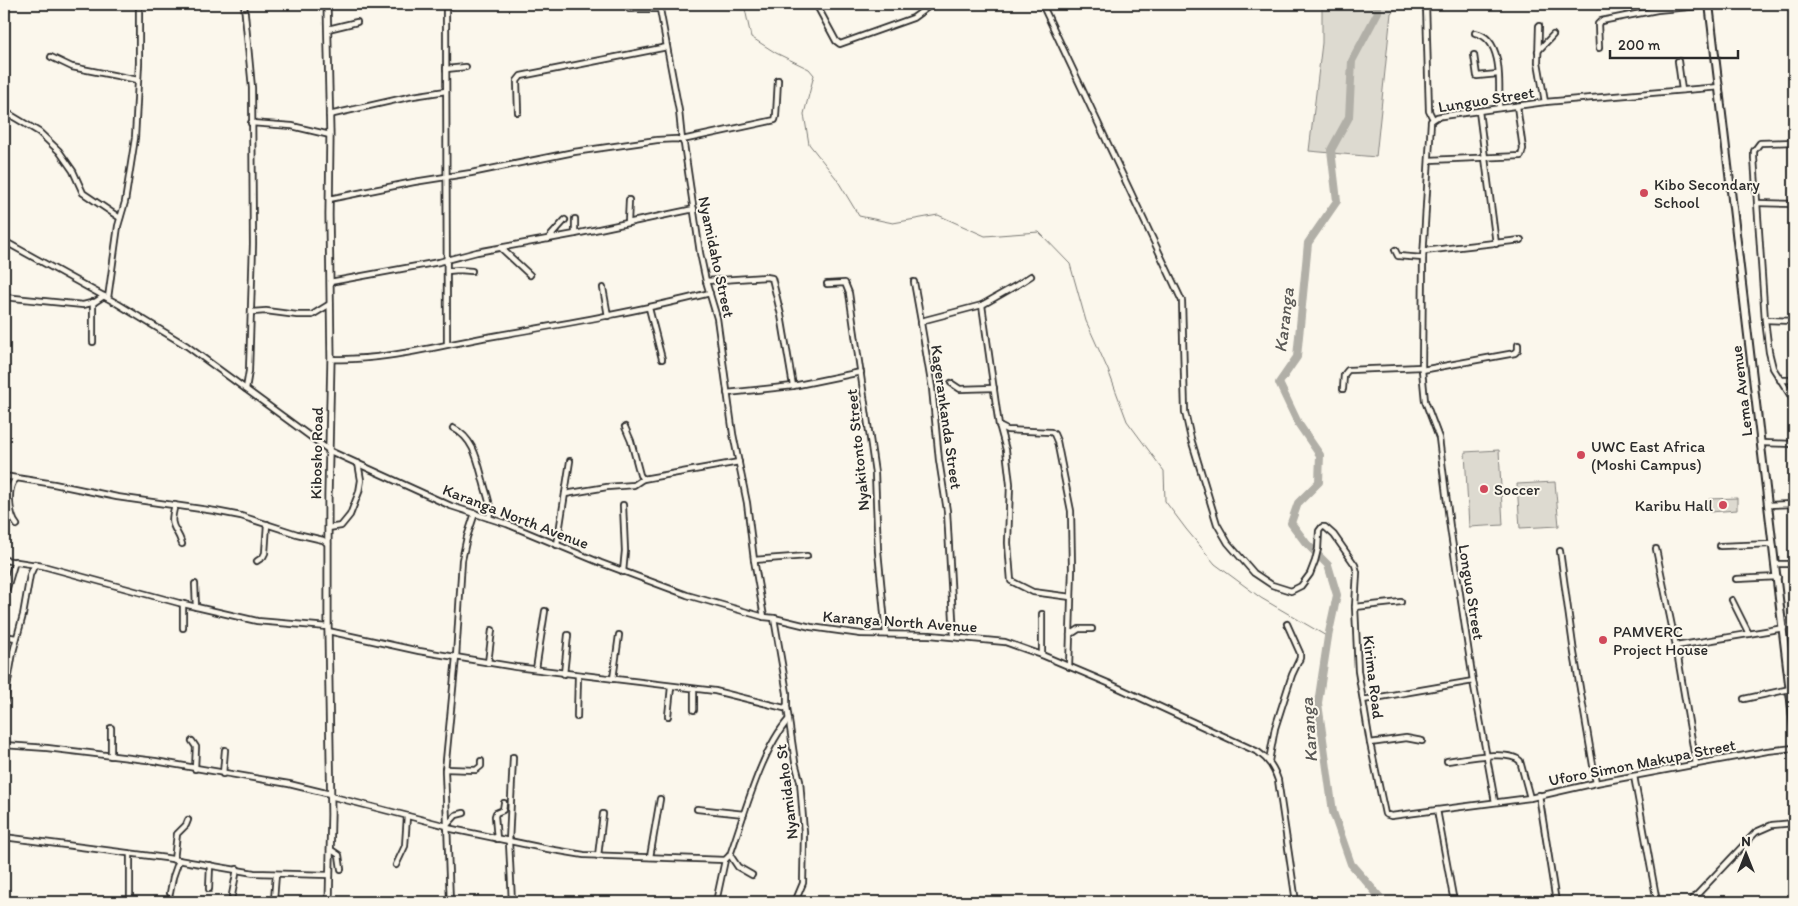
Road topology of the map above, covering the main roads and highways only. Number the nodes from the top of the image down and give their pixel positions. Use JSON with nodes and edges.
{"nodes":[{"id":1,"x":1710,"y":4,"type":"edge"},
{"id":2,"x":1791,"y":668,"type":"edge"},
{"id":3,"x":1794,"y":726,"type":"edge"}],
"edges":[{"from":1,"to":2,"type":"main road","name":"Lema Avenue"},
{"from":2,"to":3,"type":"main road","name":"Lema Avenue"}]}
